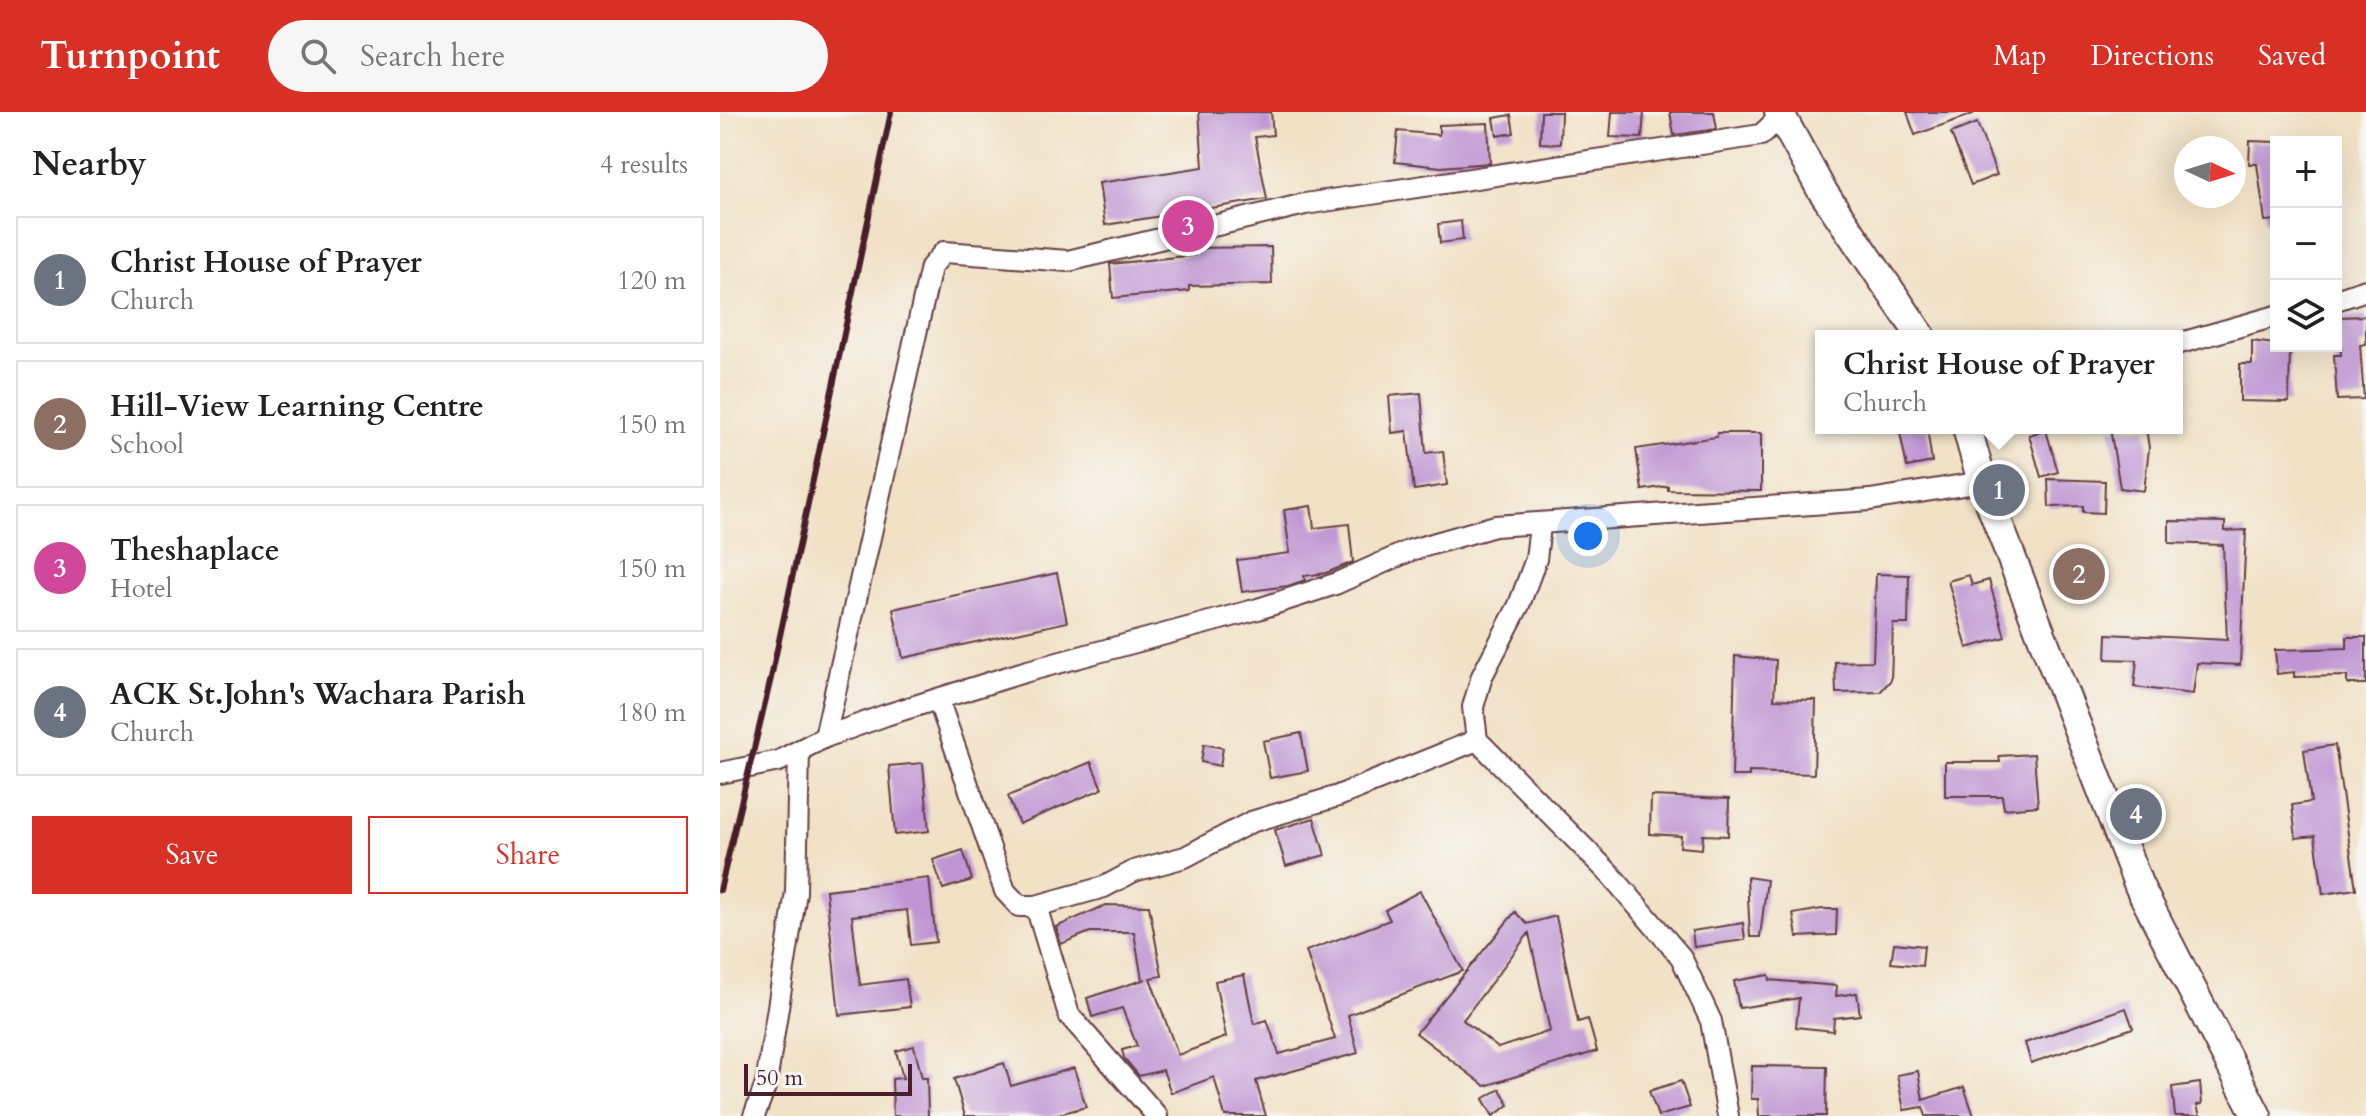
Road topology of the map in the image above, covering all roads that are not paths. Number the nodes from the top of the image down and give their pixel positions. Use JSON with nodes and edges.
{"nodes":[{"id":1,"x":1780,"y":114,"type":"edge"},
{"id":2,"x":2366,"y":290,"type":"edge"},
{"id":3,"x":2342,"y":298,"type":"edge"},
{"id":4,"x":2270,"y":318,"type":"edge"},
{"id":5,"x":1917,"y":330,"type":"edge"},
{"id":6,"x":2183,"y":342,"type":"edge"},
{"id":7,"x":1969,"y":434,"type":"edge"},
{"id":8,"x":1982,"y":482,"type":"junction"},
{"id":9,"x":1540,"y":526,"type":"junction"},
{"id":10,"x":938,"y":699,"type":"junction"},
{"id":11,"x":825,"y":737,"type":"junction"},
{"id":12,"x":1477,"y":740,"type":"junction"},
{"id":13,"x":799,"y":751,"type":"junction"},
{"id":14,"x":720,"y":773,"type":"edge"},
{"id":15,"x":1036,"y":906,"type":"junction"},
{"id":16,"x":754,"y":1116,"type":"edge"},
{"id":17,"x":1157,"y":1116,"type":"edge"},
{"id":18,"x":1728,"y":1116,"type":"edge"},
{"id":19,"x":2257,"y":1116,"type":"edge"}],
"edges":[{"from":1,"to":5,"type":"main road"},
{"from":1,"to":11,"type":"street"},
{"from":2,"to":3,"type":"street"},
{"from":4,"to":6,"type":"street"},
{"from":7,"to":8,"type":"main road"},
{"from":8,"to":9,"type":"street"},
{"from":8,"to":19,"type":"main road"},
{"from":9,"to":10,"type":"street"},
{"from":9,"to":12,"type":"street"},
{"from":10,"to":11,"type":"street"},
{"from":10,"to":15,"type":"street"},
{"from":11,"to":13,"type":"street"},
{"from":12,"to":15,"type":"street"},
{"from":12,"to":18,"type":"street"},
{"from":13,"to":14,"type":"street"},
{"from":13,"to":16,"type":"street"},
{"from":15,"to":17,"type":"street"}]}
